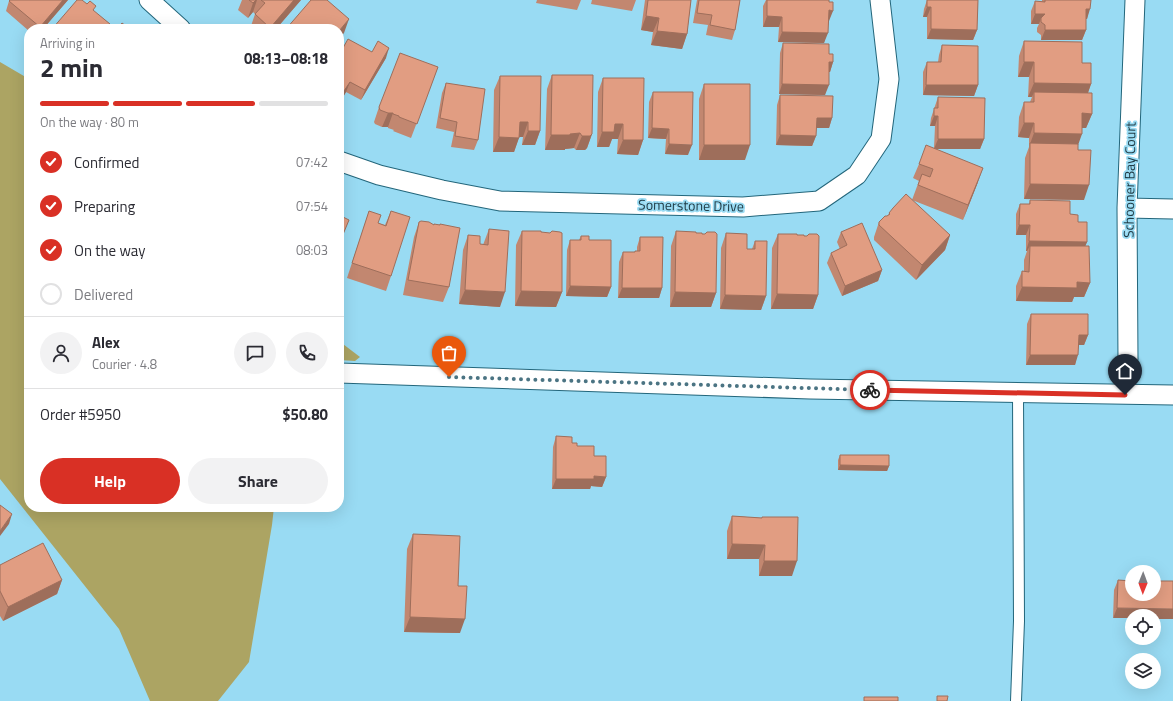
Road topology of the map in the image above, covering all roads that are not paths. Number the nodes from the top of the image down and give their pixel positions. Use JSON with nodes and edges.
{"nodes":[{"id":1,"x":148,"y":0,"type":"edge"},
{"id":2,"x":880,"y":0,"type":"edge"},
{"id":3,"x":1135,"y":0,"type":"edge"},
{"id":4,"x":175,"y":24,"type":"edge"},
{"id":5,"x":344,"y":163,"type":"edge"},
{"id":6,"x":1127,"y":208,"type":"junction"},
{"id":7,"x":1173,"y":209,"type":"edge"},
{"id":8,"x":1128,"y":359,"type":"dead end"},
{"id":9,"x":344,"y":373,"type":"edge"},
{"id":10,"x":1018,"y":393,"type":"junction"},
{"id":11,"x":1173,"y":395,"type":"edge"},
{"id":12,"x":1016,"y":701,"type":"edge"}],
"edges":[{"from":1,"to":4,"type":"street"},
{"from":2,"to":5,"type":"street","name":"Somerstone Drive"},
{"from":3,"to":6,"type":"street","name":"Schooner Bay Court"},
{"from":6,"to":7,"type":"street"},
{"from":6,"to":8,"type":"street","name":"Schooner Bay Court"},
{"from":9,"to":10,"type":"street"},
{"from":10,"to":11,"type":"street"},
{"from":10,"to":12,"type":"lane"}]}
